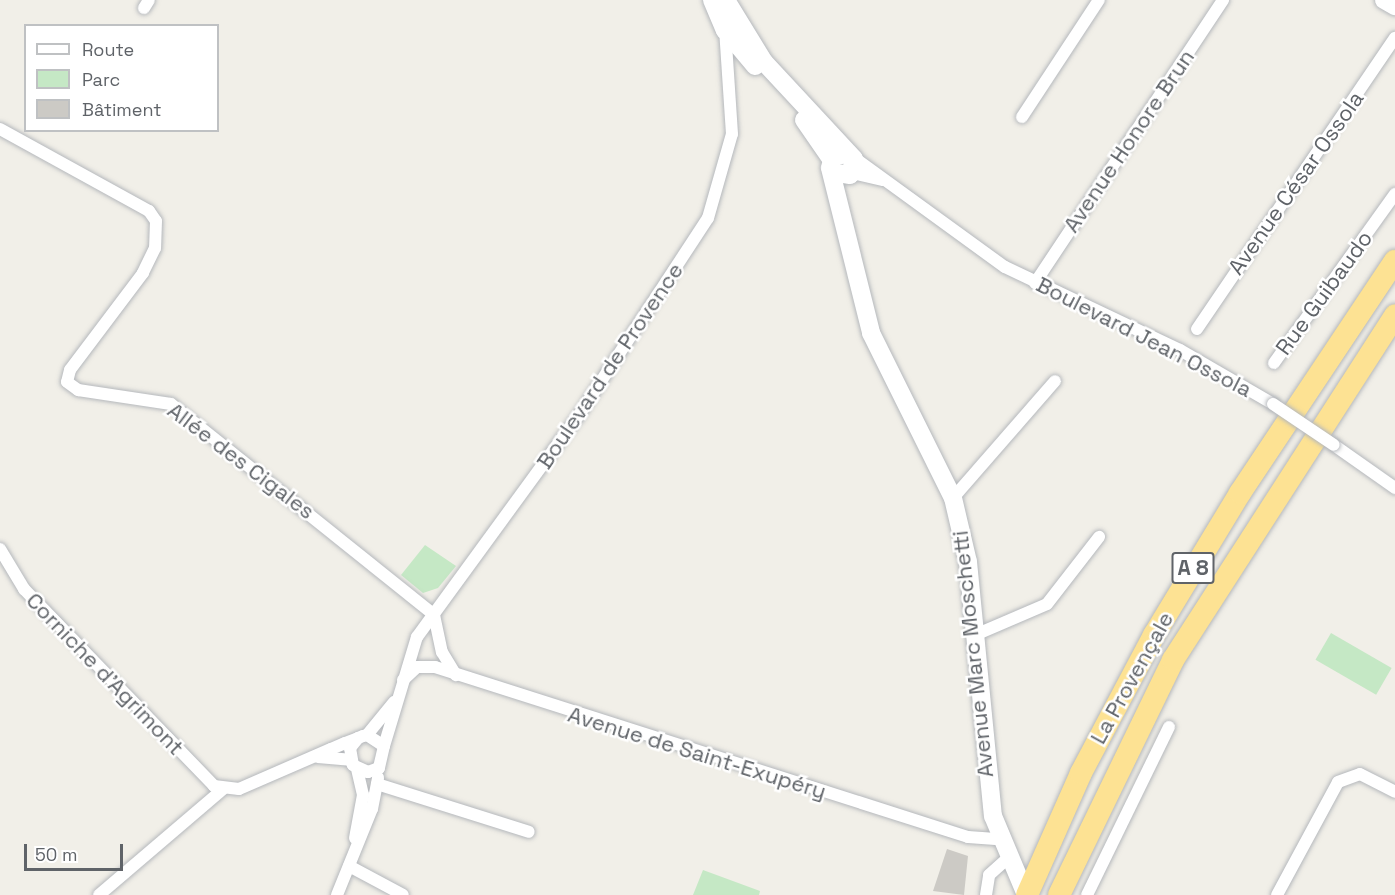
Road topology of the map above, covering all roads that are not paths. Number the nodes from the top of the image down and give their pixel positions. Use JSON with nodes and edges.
{"nodes":[{"id":1,"x":724,"y":0,"type":"edge"},
{"id":2,"x":1099,"y":0,"type":"edge"},
{"id":3,"x":1223,"y":0,"type":"edge"},
{"id":4,"x":1384,"y":0,"type":"edge"},
{"id":5,"x":1395,"y":6,"type":"edge"},
{"id":6,"x":726,"y":30,"type":"junction"},
{"id":7,"x":1395,"y":38,"type":"edge"},
{"id":8,"x":751,"y":42,"type":"junction"},
{"id":9,"x":1022,"y":117,"type":"dead end"},
{"id":10,"x":0,"y":129,"type":"edge"},
{"id":11,"x":844,"y":165,"type":"junction"},
{"id":12,"x":1395,"y":194,"type":"edge"},
{"id":13,"x":1395,"y":261,"type":"edge"},
{"id":14,"x":1035,"y":283,"type":"junction"},
{"id":15,"x":1395,"y":315,"type":"edge"},
{"id":16,"x":1197,"y":329,"type":"dead end"},
{"id":17,"x":1274,"y":363,"type":"dead end"},
{"id":18,"x":1055,"y":381,"type":"dead end"},
{"id":19,"x":1395,"y":488,"type":"edge"},
{"id":20,"x":953,"y":498,"type":"junction"},
{"id":21,"x":1099,"y":537,"type":"dead end"},
{"id":22,"x":0,"y":549,"type":"edge"},
{"id":23,"x":434,"y":615,"type":"junction"},
{"id":24,"x":975,"y":635,"type":"junction"},
{"id":25,"x":456,"y":675,"type":"junction"},
{"id":26,"x":402,"y":681,"type":"junction"},
{"id":27,"x":396,"y":698,"type":"junction"},
{"id":28,"x":1169,"y":727,"type":"dead end"},
{"id":29,"x":363,"y":737,"type":"junction"},
{"id":30,"x":384,"y":746,"type":"junction"},
{"id":31,"x":314,"y":757,"type":"junction"},
{"id":32,"x":353,"y":764,"type":"junction"},
{"id":33,"x":379,"y":768,"type":"junction"},
{"id":34,"x":377,"y":784,"type":"junction"},
{"id":35,"x":223,"y":789,"type":"junction"},
{"id":36,"x":1395,"y":792,"type":"edge"},
{"id":37,"x":529,"y":832,"type":"dead end"},
{"id":38,"x":999,"y":839,"type":"junction"},
{"id":39,"x":1009,"y":864,"type":"junction"},
{"id":40,"x":348,"y":866,"type":"junction"},
{"id":41,"x":99,"y":895,"type":"edge"},
{"id":42,"x":338,"y":895,"type":"edge"},
{"id":43,"x":403,"y":895,"type":"edge"},
{"id":44,"x":986,"y":895,"type":"edge"},
{"id":45,"x":1026,"y":895,"type":"edge"},
{"id":46,"x":1059,"y":895,"type":"edge"},
{"id":47,"x":1087,"y":895,"type":"edge"},
{"id":48,"x":1277,"y":895,"type":"edge"}],
"edges":[{"from":1,"to":6,"type":"main road"},
{"from":1,"to":8,"type":"main road"},
{"from":2,"to":9,"type":"street"},
{"from":3,"to":14,"type":"street","name":"Avenue Honore Brun"},
{"from":4,"to":5,"type":"main road"},
{"from":6,"to":8,"type":"street"},
{"from":6,"to":11,"type":"main road"},
{"from":6,"to":23,"type":"street","name":"Boulevard de Provence"},
{"from":7,"to":16,"type":"street","name":"Avenue César Ossola"},
{"from":8,"to":11,"type":"main road"},
{"from":10,"to":23,"type":"street","name":"Allée des Cigales"},
{"from":11,"to":14,"type":"street","name":"Boulevard Jean Ossola"},
{"from":11,"to":20,"type":"main road","name":"Avenue Marc Moschetti"},
{"from":12,"to":17,"type":"street","name":"Rue Guibaudo"},
{"from":13,"to":45,"type":"highway","name":"La Provençale","number":"A 8"},
{"from":14,"to":19,"type":"street","name":"Boulevard Jean Ossola","bridge":true},
{"from":15,"to":46,"type":"highway","name":"La Provençale","number":"A 8"},
{"from":18,"to":20,"type":"street"},
{"from":20,"to":24,"type":"main road","name":"Avenue Marc Moschetti"},
{"from":21,"to":24,"type":"street"},
{"from":22,"to":35,"type":"street","name":"Corniche d'Agrimont"},
{"from":23,"to":25,"type":"street"},
{"from":23,"to":26,"type":"street","name":"Boulevard de Provence"},
{"from":24,"to":38,"type":"main road","name":"Avenue Marc Moschetti"},
{"from":25,"to":26,"type":"street","name":"Avenue de Saint-Exupéry"},
{"from":25,"to":38,"type":"street","name":"Avenue de Saint-Exupéry"},
{"from":26,"to":27,"type":"street","name":"Boulevard de Provence"},
{"from":27,"to":29,"type":"street","name":"Boulevard de Provence"},
{"from":27,"to":30,"type":"street","name":"Boulevard de Provence"},
{"from":28,"to":47,"type":"street"},
{"from":29,"to":30,"type":"street"},
{"from":29,"to":31,"type":"street"},
{"from":29,"to":32,"type":"street"},
{"from":30,"to":33,"type":"street","name":"Boulevard de Provence"},
{"from":31,"to":32,"type":"street"},
{"from":31,"to":35,"type":"street"},
{"from":32,"to":33,"type":"street"},
{"from":32,"to":40,"type":"street"},
{"from":33,"to":34,"type":"street","name":"Boulevard de Provence"},
{"from":34,"to":37,"type":"street"},
{"from":34,"to":40,"type":"street","name":"Boulevard de Provence"},
{"from":35,"to":41,"type":"street"},
{"from":36,"to":48,"type":"street"},
{"from":38,"to":39,"type":"main road","name":"Avenue Marc Moschetti"},
{"from":39,"to":44,"type":"street"},
{"from":39,"to":45,"type":"main road","name":"Avenue Marc Moschetti"},
{"from":40,"to":42,"type":"street"},
{"from":40,"to":43,"type":"street"}]}
